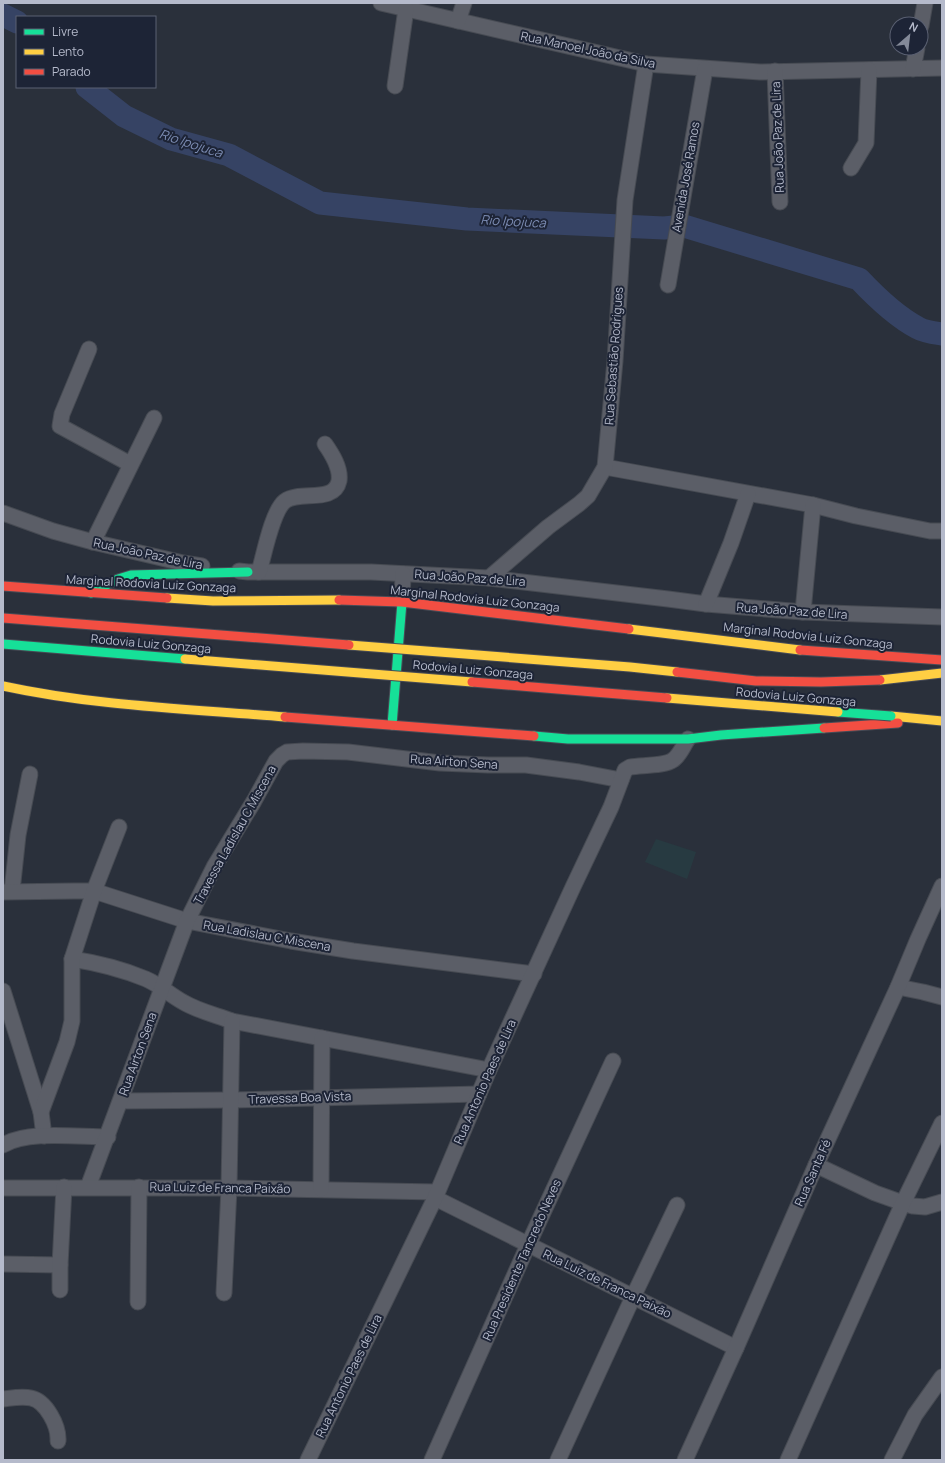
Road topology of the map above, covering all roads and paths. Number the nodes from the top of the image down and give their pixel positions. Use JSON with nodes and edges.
{"nodes":[{"id":1,"x":381,"y":3,"type":"edge"},
{"id":2,"x":464,"y":3,"type":"edge"},
{"id":3,"x":925,"y":3,"type":"edge"},
{"id":4,"x":406,"y":9,"type":"junction"},
{"id":5,"x":923,"y":16,"type":"edge"},
{"id":6,"x":458,"y":21,"type":"junction"},
{"id":7,"x":915,"y":56,"type":"edge"},
{"id":8,"x":646,"y":64,"type":"junction"},
{"id":9,"x":942,"y":68,"type":"edge"},
{"id":10,"x":705,"y":69,"type":"junction"},
{"id":11,"x":913,"y":69,"type":"junction"},
{"id":12,"x":869,"y":70,"type":"junction"},
{"id":13,"x":775,"y":71,"type":"junction"},
{"id":14,"x":395,"y":86,"type":"dead end"},
{"id":15,"x":851,"y":168,"type":"dead end"},
{"id":16,"x":780,"y":202,"type":"dead end"},
{"id":17,"x":668,"y":285,"type":"dead end"},
{"id":18,"x":89,"y":349,"type":"dead end"},
{"id":19,"x":154,"y":418,"type":"dead end"},
{"id":20,"x":325,"y":444,"type":"dead end"},
{"id":21,"x":130,"y":464,"type":"junction"},
{"id":22,"x":605,"y":467,"type":"junction"},
{"id":23,"x":748,"y":494,"type":"junction"},
{"id":24,"x":813,"y":505,"type":"junction"},
{"id":25,"x":3,"y":513,"type":"edge"},
{"id":26,"x":942,"y":531,"type":"edge"},
{"id":27,"x":93,"y":542,"type":"junction"},
{"id":28,"x":253,"y":572,"type":"junction"},
{"id":29,"x":403,"y":574,"type":"junction"},
{"id":30,"x":489,"y":578,"type":"junction"},
{"id":31,"x":3,"y":586,"type":"edge"},
{"id":32,"x":91,"y":593,"type":"junction"},
{"id":33,"x":402,"y":602,"type":"junction"},
{"id":34,"x":706,"y":604,"type":"junction"},
{"id":35,"x":803,"y":612,"type":"junction"},
{"id":36,"x":942,"y":616,"type":"edge"},
{"id":37,"x":3,"y":618,"type":"edge"},
{"id":38,"x":3,"y":644,"type":"edge"},
{"id":39,"x":942,"y":660,"type":"edge"},
{"id":40,"x":942,"y":673,"type":"edge"},
{"id":41,"x":3,"y":686,"type":"edge"},
{"id":42,"x":941,"y":720,"type":"edge"},
{"id":43,"x":392,"y":725,"type":"junction"},
{"id":44,"x":688,"y":739,"type":"junction"},
{"id":45,"x":287,"y":752,"type":"joint"},
{"id":46,"x":30,"y":774,"type":"dead end"},
{"id":47,"x":621,"y":780,"type":"junction"},
{"id":48,"x":119,"y":827,"type":"dead end"},
{"id":49,"x":942,"y":886,"type":"edge"},
{"id":50,"x":8,"y":892,"type":"edge"},
{"id":51,"x":94,"y":892,"type":"junction"},
{"id":52,"x":187,"y":921,"type":"junction"},
{"id":53,"x":72,"y":959,"type":"junction"},
{"id":54,"x":534,"y":974,"type":"junction"},
{"id":55,"x":898,"y":987,"type":"junction"},
{"id":56,"x":162,"y":988,"type":"junction"},
{"id":57,"x":3,"y":991,"type":"edge"},
{"id":58,"x":942,"y":997,"type":"edge"},
{"id":59,"x":232,"y":1021,"type":"junction"},
{"id":60,"x":322,"y":1038,"type":"junction"},
{"id":61,"x":614,"y":1062,"type":"dead end"},
{"id":62,"x":489,"y":1070,"type":"junction"},
{"id":63,"x":479,"y":1094,"type":"junction"},
{"id":64,"x":323,"y":1097,"type":"junction"},
{"id":65,"x":230,"y":1100,"type":"junction"},
{"id":66,"x":121,"y":1101,"type":"junction"},
{"id":67,"x":40,"y":1112,"type":"junction"},
{"id":68,"x":942,"y":1123,"type":"edge"},
{"id":69,"x":44,"y":1136,"type":"junction"},
{"id":70,"x":108,"y":1137,"type":"junction"},
{"id":71,"x":3,"y":1145,"type":"edge"},
{"id":72,"x":816,"y":1165,"type":"junction"},
{"id":73,"x":88,"y":1187,"type":"junction"},
{"id":74,"x":139,"y":1187,"type":"junction"},
{"id":75,"x":3,"y":1188,"type":"edge"},
{"id":76,"x":64,"y":1188,"type":"junction"},
{"id":77,"x":229,"y":1188,"type":"junction"},
{"id":78,"x":321,"y":1189,"type":"junction"},
{"id":79,"x":436,"y":1195,"type":"junction"},
{"id":80,"x":942,"y":1202,"type":"edge"},
{"id":81,"x":903,"y":1204,"type":"junction"},
{"id":82,"x":677,"y":1205,"type":"dead end"},
{"id":83,"x":528,"y":1245,"type":"junction"},
{"id":84,"x":3,"y":1264,"type":"edge"},
{"id":85,"x":60,"y":1265,"type":"junction"},
{"id":86,"x":60,"y":1290,"type":"dead end"},
{"id":87,"x":224,"y":1293,"type":"dead end"},
{"id":88,"x":633,"y":1297,"type":"junction"},
{"id":89,"x":138,"y":1302,"type":"dead end"},
{"id":90,"x":736,"y":1348,"type":"junction"},
{"id":91,"x":942,"y":1377,"type":"edge"},
{"id":92,"x":3,"y":1399,"type":"edge"},
{"id":93,"x":58,"y":1441,"type":"dead end"},
{"id":94,"x":308,"y":1460,"type":"edge"},
{"id":95,"x":432,"y":1460,"type":"edge"},
{"id":96,"x":558,"y":1460,"type":"edge"},
{"id":97,"x":685,"y":1460,"type":"edge"},
{"id":98,"x":788,"y":1460,"type":"edge"},
{"id":99,"x":892,"y":1460,"type":"edge"}],
"edges":[{"from":1,"to":4,"type":"street","name":"Rua Manoel João da Silva"},
{"from":2,"to":6,"type":"street"},
{"from":3,"to":5,"type":"street"},
{"from":4,"to":6,"type":"street","name":"Rua Manoel João da Silva"},
{"from":4,"to":14,"type":"street"},
{"from":6,"to":8,"type":"street","name":"Rua Manoel João da Silva"},
{"from":7,"to":11,"type":"street"},
{"from":8,"to":10,"type":"street","name":"Rua Manoel João da Silva"},
{"from":8,"to":22,"type":"street","name":"Rua Sebastião Rodrigues"},
{"from":9,"to":11,"type":"street","name":"Rua Manoel João da Silva"},
{"from":10,"to":13,"type":"street","name":"Rua Manoel João da Silva"},
{"from":10,"to":17,"type":"street","name":"Avenida José Ramos"},
{"from":11,"to":12,"type":"street","name":"Rua Manoel João da Silva"},
{"from":12,"to":13,"type":"street","name":"Rua Manoel João da Silva"},
{"from":12,"to":15,"type":"street"},
{"from":13,"to":16,"type":"street","name":"Rua João Paz de Lira"},
{"from":18,"to":21,"type":"street"},
{"from":19,"to":21,"type":"street"},
{"from":20,"to":28,"type":"street"},
{"from":21,"to":27,"type":"street"},
{"from":22,"to":23,"type":"street"},
{"from":22,"to":30,"type":"street","name":"Rua Sebastião Rodrigues"},
{"from":23,"to":24,"type":"street"},
{"from":23,"to":34,"type":"street"},
{"from":24,"to":26,"type":"street"},
{"from":24,"to":35,"type":"street"},
{"from":25,"to":27,"type":"street","name":"Rua João Paz de Lira"},
{"from":27,"to":28,"type":"street","name":"Rua João Paz de Lira"},
{"from":28,"to":29,"type":"street","name":"Rua João Paz de Lira"},
{"from":28,"to":32,"type":"main road"},
{"from":29,"to":30,"type":"street","name":"Rua João Paz de Lira"},
{"from":29,"to":33,"type":"street"},
{"from":30,"to":34,"type":"street","name":"Rua João Paz de Lira"},
{"from":31,"to":32,"type":"main road","name":"Marginal Rodovia Luiz Gonzaga"},
{"from":32,"to":33,"type":"main road","name":"Marginal Rodovia Luiz Gonzaga"},
{"from":33,"to":39,"type":"main road","name":"Marginal Rodovia Luiz Gonzaga"},
{"from":33,"to":43,"type":"main road"},
{"from":34,"to":35,"type":"street","name":"Rua João Paz de Lira"},
{"from":35,"to":36,"type":"street","name":"Rua João Paz de Lira"},
{"from":37,"to":40,"type":"main road","name":"Rodovia Luiz Gonzaga","bridge":true},
{"from":38,"to":42,"type":"main road","name":"Rodovia Luiz Gonzaga","bridge":true},
{"from":41,"to":43,"type":"main road"},
{"from":42,"to":44,"type":"main road"},
{"from":43,"to":44,"type":"main road"},
{"from":44,"to":47,"type":"street","name":"Rua Antonio Paes de Lira"},
{"from":45,"to":47,"type":"street","name":"Rua Airton Sena"},
{"from":45,"to":52,"type":"street","name":"Travessa Ladislau C Miscena"},
{"from":46,"to":50,"type":"street"},
{"from":47,"to":54,"type":"street","name":"Rua Antonio Paes de Lira"},
{"from":48,"to":51,"type":"street"},
{"from":49,"to":55,"type":"street","name":"Rua Santa Fé"},
{"from":50,"to":51,"type":"street","name":"Rua Ladislau C Miscena"},
{"from":51,"to":52,"type":"street","name":"Rua Ladislau C Miscena"},
{"from":51,"to":53,"type":"street"},
{"from":52,"to":54,"type":"street","name":"Rua Ladislau C Miscena"},
{"from":52,"to":56,"type":"street","name":"Rua Airton Sena"},
{"from":53,"to":56,"type":"street"},
{"from":53,"to":67,"type":"street"},
{"from":54,"to":62,"type":"street","name":"Rua Antonio Paes de Lira"},
{"from":55,"to":58,"type":"street"},
{"from":55,"to":72,"type":"street","name":"Rua Santa Fé"},
{"from":56,"to":59,"type":"street"},
{"from":56,"to":66,"type":"street","name":"Rua Airton Sena"},
{"from":57,"to":67,"type":"street"},
{"from":59,"to":60,"type":"street"},
{"from":59,"to":65,"type":"street"},
{"from":60,"to":62,"type":"street"},
{"from":60,"to":64,"type":"street"},
{"from":61,"to":83,"type":"street","name":"Rua Presidente Tancredo Neves"},
{"from":62,"to":63,"type":"street","name":"Rua Antonio Paes de Lira"},
{"from":63,"to":64,"type":"street","name":"Travessa Boa Vista"},
{"from":63,"to":79,"type":"street","name":"Rua Antonio Paes de Lira"},
{"from":64,"to":65,"type":"street","name":"Travessa Boa Vista"},
{"from":64,"to":78,"type":"street"},
{"from":65,"to":66,"type":"street","name":"Travessa Boa Vista"},
{"from":65,"to":77,"type":"street"},
{"from":66,"to":70,"type":"street","name":"Rua Airton Sena"},
{"from":67,"to":69,"type":"street"},
{"from":68,"to":81,"type":"street"},
{"from":69,"to":70,"type":"street"},
{"from":69,"to":71,"type":"street"},
{"from":70,"to":73,"type":"street","name":"Rua Airton Sena"},
{"from":72,"to":81,"type":"street"},
{"from":72,"to":90,"type":"street","name":"Rua Santa Fé"},
{"from":73,"to":74,"type":"street","name":"Rua Luiz de Franca Paixão"},
{"from":73,"to":76,"type":"street","name":"Rua Luiz de Franca Paixão"},
{"from":74,"to":77,"type":"street","name":"Rua Luiz de Franca Paixão"},
{"from":74,"to":89,"type":"street"},
{"from":75,"to":76,"type":"street","name":"Rua Luiz de Franca Paixão"},
{"from":76,"to":85,"type":"street"},
{"from":77,"to":78,"type":"street","name":"Rua Luiz de Franca Paixão"},
{"from":77,"to":87,"type":"street"},
{"from":78,"to":79,"type":"street","name":"Rua Luiz de Franca Paixão"},
{"from":79,"to":83,"type":"street","name":"Rua Luiz de Franca Paixão"},
{"from":79,"to":94,"type":"street","name":"Rua Antonio Paes de Lira"},
{"from":80,"to":81,"type":"street"},
{"from":81,"to":98,"type":"street"},
{"from":82,"to":88,"type":"street"},
{"from":83,"to":88,"type":"street","name":"Rua Luiz de Franca Paixão"},
{"from":83,"to":95,"type":"street","name":"Rua Presidente Tancredo Neves"},
{"from":84,"to":85,"type":"street"},
{"from":85,"to":86,"type":"street"},
{"from":88,"to":90,"type":"street","name":"Rua Luiz de Franca Paixão"},
{"from":88,"to":96,"type":"street"},
{"from":90,"to":97,"type":"street","name":"Rua Santa Fé"},
{"from":91,"to":99,"type":"street"},
{"from":92,"to":93,"type":"street"}]}
